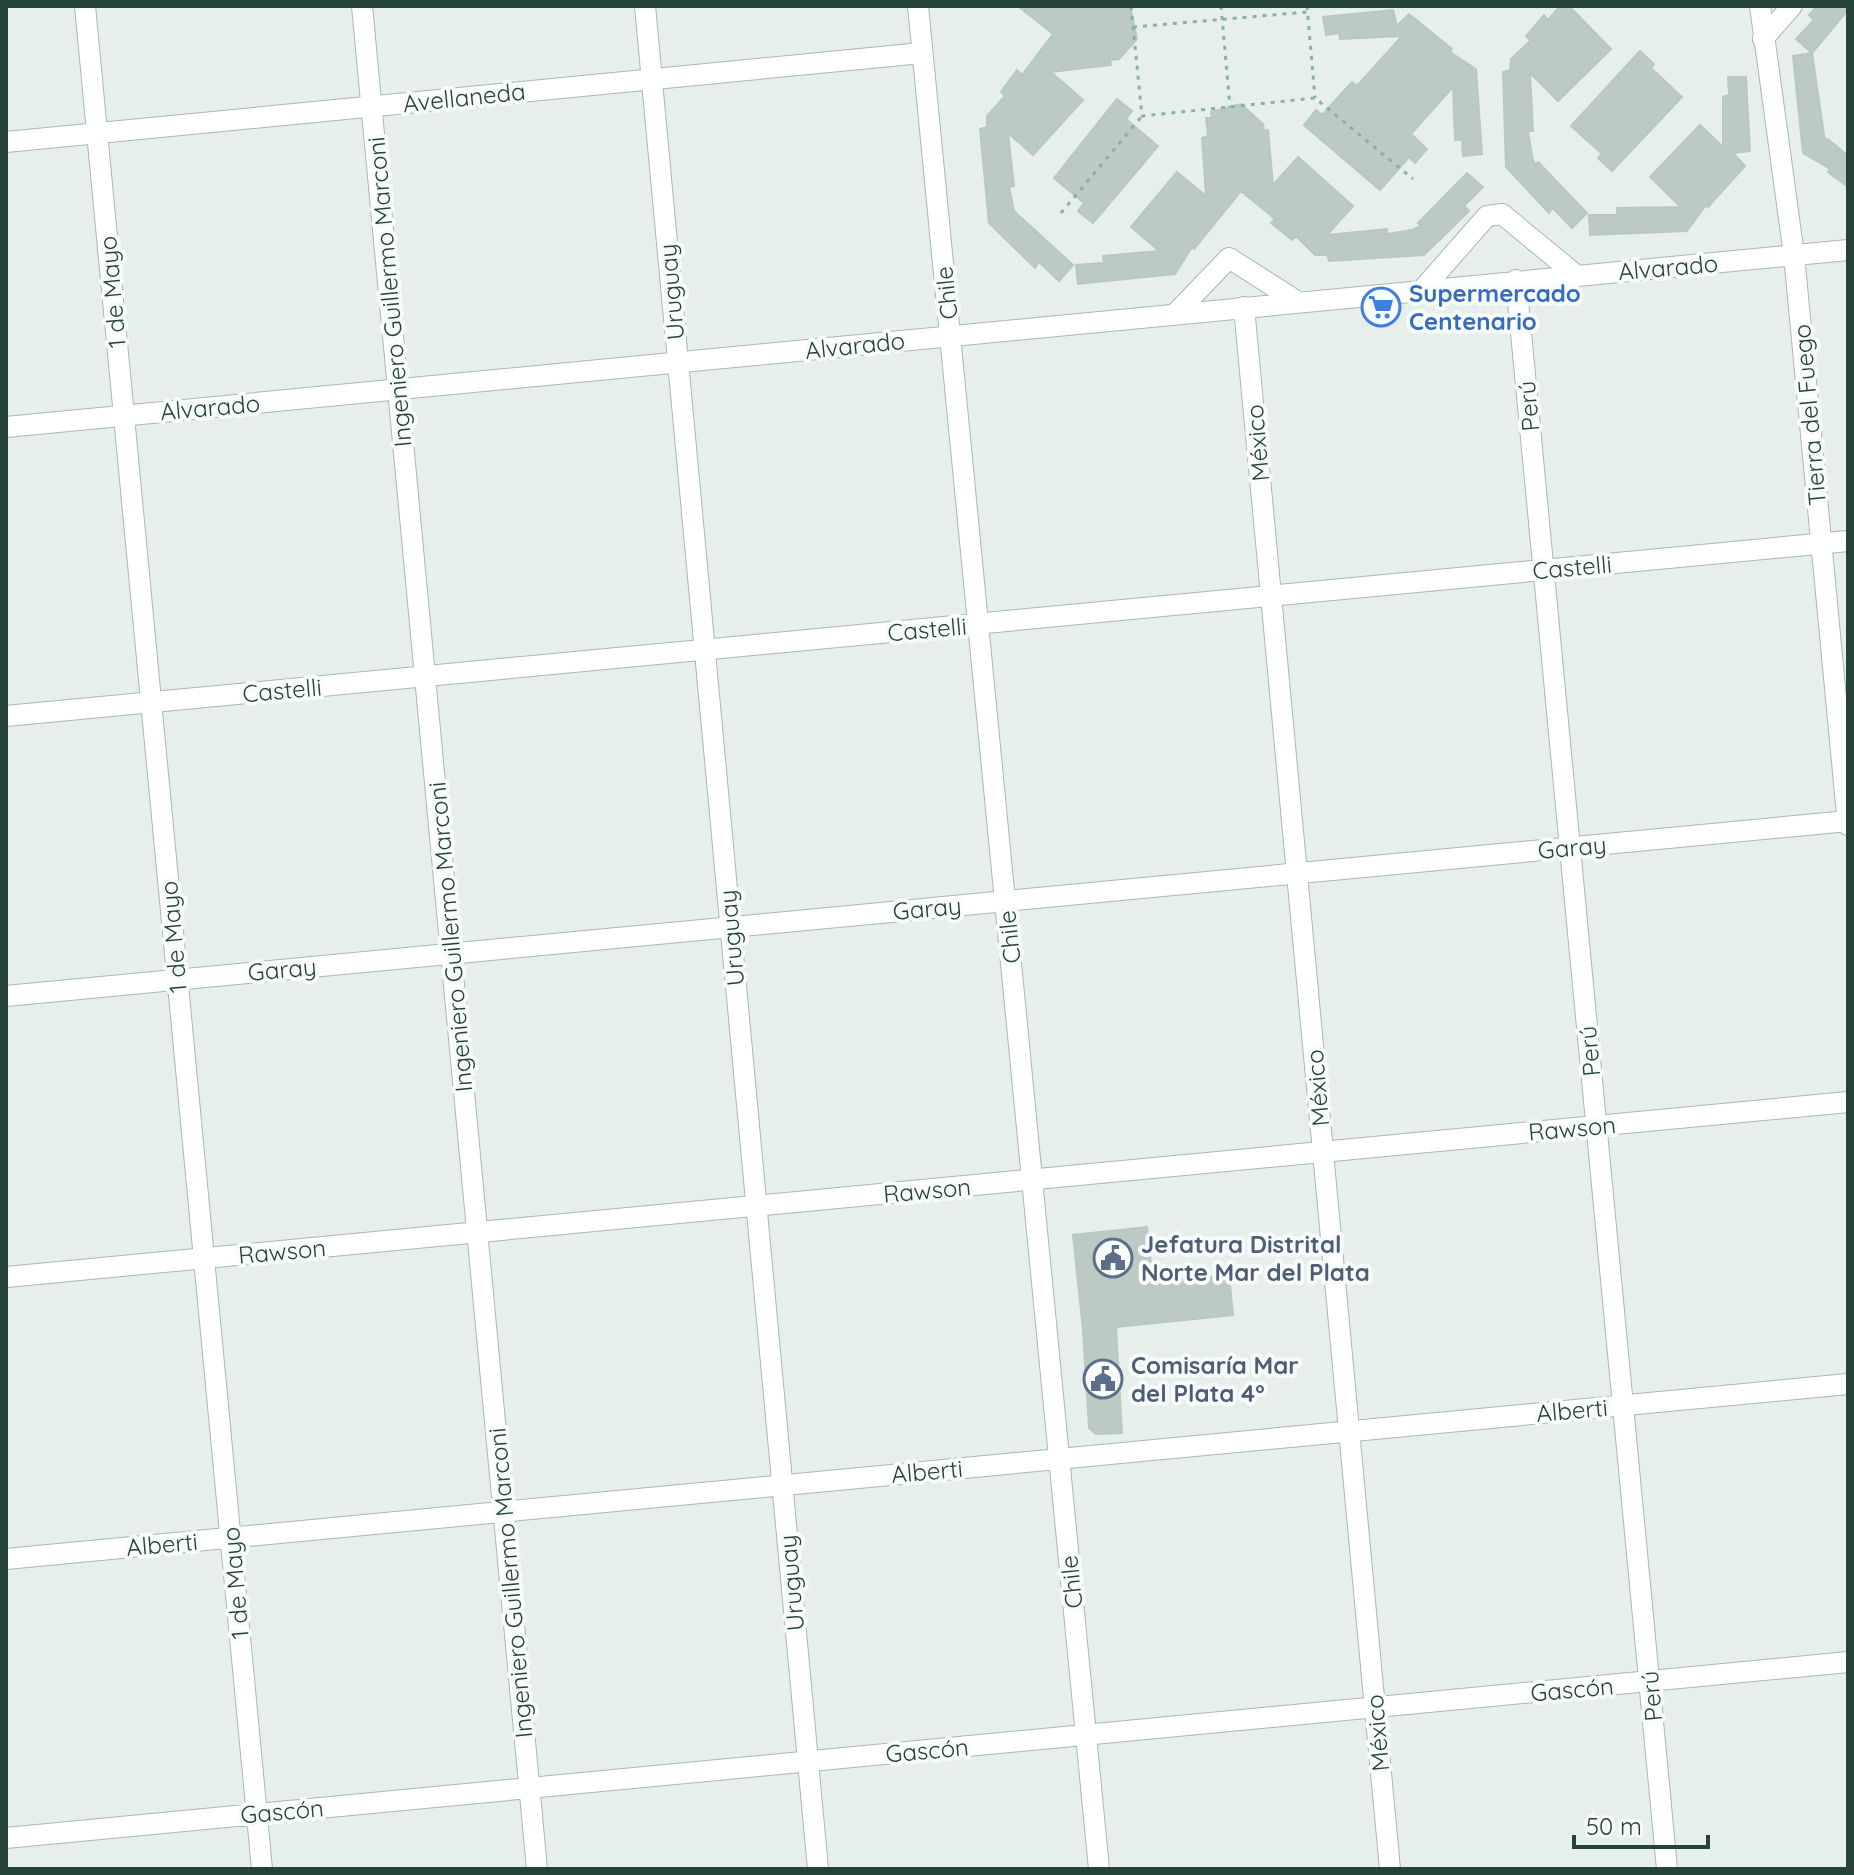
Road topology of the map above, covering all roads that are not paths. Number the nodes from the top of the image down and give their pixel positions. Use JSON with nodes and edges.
{"nodes":[{"id":1,"x":85,"y":6,"type":"edge"},
{"id":2,"x":362,"y":6,"type":"edge"},
{"id":3,"x":645,"y":6,"type":"edge"},
{"id":4,"x":918,"y":6,"type":"edge"},
{"id":5,"x":1760,"y":6,"type":"edge"},
{"id":6,"x":1792,"y":6,"type":"edge"},
{"id":7,"x":1763,"y":39,"type":"junction"},
{"id":8,"x":922,"y":53,"type":"junction"},
{"id":9,"x":652,"y":79,"type":"junction"},
{"id":10,"x":372,"y":106,"type":"junction"},
{"id":11,"x":97,"y":133,"type":"junction"},
{"id":12,"x":6,"y":142,"type":"edge"},
{"id":13,"x":1848,"y":250,"type":"edge"},
{"id":14,"x":1794,"y":255,"type":"junction"},
{"id":15,"x":1576,"y":275,"type":"junction"},
{"id":16,"x":1516,"y":280,"type":"junction"},
{"id":17,"x":1422,"y":290,"type":"junction"},
{"id":18,"x":1298,"y":302,"type":"junction"},
{"id":19,"x":1244,"y":307,"type":"junction"},
{"id":20,"x":1176,"y":313,"type":"junction"},
{"id":21,"x":950,"y":336,"type":"junction"},
{"id":22,"x":678,"y":362,"type":"junction"},
{"id":23,"x":398,"y":389,"type":"junction"},
{"id":24,"x":124,"y":416,"type":"junction"},
{"id":25,"x":6,"y":427,"type":"edge"},
{"id":26,"x":1848,"y":541,"type":"edge"},
{"id":27,"x":1821,"y":543,"type":"junction"},
{"id":28,"x":1544,"y":570,"type":"junction"},
{"id":29,"x":1271,"y":596,"type":"junction"},
{"id":30,"x":978,"y":624,"type":"junction"},
{"id":31,"x":705,"y":650,"type":"junction"},
{"id":32,"x":425,"y":676,"type":"junction"},
{"id":33,"x":151,"y":702,"type":"junction"},
{"id":34,"x":6,"y":716,"type":"edge"},
{"id":35,"x":1848,"y":822,"type":"edge"},
{"id":36,"x":1570,"y":847,"type":"junction"},
{"id":37,"x":1297,"y":873,"type":"junction"},
{"id":38,"x":1005,"y":901,"type":"junction"},
{"id":39,"x":730,"y":927,"type":"junction"},
{"id":40,"x":451,"y":953,"type":"junction"},
{"id":41,"x":177,"y":979,"type":"junction"},
{"id":42,"x":6,"y":996,"type":"edge"},
{"id":43,"x":1848,"y":1102,"type":"edge"},
{"id":44,"x":1597,"y":1126,"type":"junction"},
{"id":45,"x":1323,"y":1152,"type":"junction"},
{"id":46,"x":1032,"y":1180,"type":"junction"},
{"id":47,"x":756,"y":1206,"type":"junction"},
{"id":48,"x":478,"y":1232,"type":"junction"},
{"id":49,"x":204,"y":1258,"type":"junction"},
{"id":50,"x":6,"y":1277,"type":"edge"},
{"id":51,"x":1848,"y":1384,"type":"edge"},
{"id":52,"x":1623,"y":1405,"type":"junction"},
{"id":53,"x":1349,"y":1431,"type":"junction"},
{"id":54,"x":1059,"y":1459,"type":"junction"},
{"id":55,"x":782,"y":1485,"type":"junction"},
{"id":56,"x":504,"y":1512,"type":"junction"},
{"id":57,"x":230,"y":1538,"type":"junction"},
{"id":58,"x":6,"y":1559,"type":"edge"},
{"id":59,"x":1848,"y":1662,"type":"edge"},
{"id":60,"x":1649,"y":1682,"type":"junction"},
{"id":61,"x":1374,"y":1708,"type":"junction"},
{"id":62,"x":1086,"y":1735,"type":"junction"},
{"id":63,"x":808,"y":1761,"type":"junction"},
{"id":64,"x":530,"y":1788,"type":"junction"},
{"id":65,"x":257,"y":1814,"type":"junction"},
{"id":66,"x":6,"y":1838,"type":"edge"},
{"id":67,"x":262,"y":1869,"type":"edge"},
{"id":68,"x":537,"y":1869,"type":"edge"},
{"id":69,"x":818,"y":1869,"type":"edge"},
{"id":70,"x":1099,"y":1869,"type":"edge"},
{"id":71,"x":1390,"y":1869,"type":"edge"},
{"id":72,"x":1667,"y":1869,"type":"edge"}],
"edges":[{"from":1,"to":11,"type":"street","name":"1 de Mayo"},
{"from":2,"to":10,"type":"street","name":"Ingeniero Guillermo Marconi"},
{"from":3,"to":9,"type":"street","name":"Uruguay"},
{"from":4,"to":8,"type":"street","name":"Chile"},
{"from":5,"to":7,"type":"street","name":"Tierra del Fuego"},
{"from":6,"to":7,"type":"street"},
{"from":7,"to":14,"type":"street","name":"Tierra del Fuego"},
{"from":8,"to":9,"type":"street","name":"Avellaneda"},
{"from":8,"to":21,"type":"street","name":"Chile"},
{"from":9,"to":10,"type":"street","name":"Avellaneda"},
{"from":9,"to":22,"type":"street","name":"Uruguay"},
{"from":10,"to":11,"type":"street","name":"Avellaneda"},
{"from":10,"to":23,"type":"street","name":"Ingeniero Guillermo Marconi"},
{"from":11,"to":12,"type":"street","name":"Avellaneda"},
{"from":11,"to":24,"type":"street","name":"1 de Mayo"},
{"from":13,"to":14,"type":"street","name":"Alvarado"},
{"from":14,"to":15,"type":"street","name":"Alvarado"},
{"from":14,"to":27,"type":"street","name":"Tierra del Fuego"},
{"from":15,"to":16,"type":"street","name":"Alvarado"},
{"from":15,"to":17,"type":"street"},
{"from":16,"to":17,"type":"street","name":"Alvarado"},
{"from":16,"to":28,"type":"street","name":"Perú"},
{"from":17,"to":18,"type":"street","name":"Alvarado"},
{"from":18,"to":19,"type":"street","name":"Alvarado"},
{"from":18,"to":20,"type":"street"},
{"from":19,"to":20,"type":"street","name":"Alvarado"},
{"from":19,"to":29,"type":"street","name":"México"},
{"from":20,"to":21,"type":"street","name":"Alvarado"},
{"from":21,"to":22,"type":"street","name":"Alvarado"},
{"from":21,"to":30,"type":"street","name":"Chile"},
{"from":22,"to":23,"type":"street","name":"Alvarado"},
{"from":22,"to":31,"type":"street","name":"Uruguay"},
{"from":23,"to":24,"type":"street","name":"Alvarado"},
{"from":23,"to":32,"type":"street","name":"Ingeniero Guillermo Marconi"},
{"from":24,"to":25,"type":"street","name":"Alvarado"},
{"from":24,"to":33,"type":"street","name":"1 de Mayo"},
{"from":26,"to":27,"type":"street","name":"Castelli"},
{"from":27,"to":28,"type":"street","name":"Castelli"},
{"from":27,"to":35,"type":"street","name":"Tierra del Fuego"},
{"from":28,"to":29,"type":"street","name":"Castelli"},
{"from":28,"to":36,"type":"street","name":"Perú"},
{"from":29,"to":30,"type":"street","name":"Castelli"},
{"from":29,"to":37,"type":"street","name":"México"},
{"from":30,"to":31,"type":"street","name":"Castelli"},
{"from":30,"to":38,"type":"street","name":"Chile"},
{"from":31,"to":32,"type":"street","name":"Castelli"},
{"from":31,"to":39,"type":"street","name":"Uruguay"},
{"from":32,"to":33,"type":"street","name":"Castelli"},
{"from":32,"to":40,"type":"street","name":"Ingeniero Guillermo Marconi"},
{"from":33,"to":34,"type":"street","name":"Castelli"},
{"from":33,"to":41,"type":"street","name":"1 de Mayo"},
{"from":35,"to":36,"type":"street","name":"Garay"},
{"from":36,"to":37,"type":"street","name":"Garay"},
{"from":36,"to":44,"type":"street","name":"Perú"},
{"from":37,"to":38,"type":"street","name":"Garay"},
{"from":37,"to":45,"type":"street","name":"México"},
{"from":38,"to":39,"type":"street","name":"Garay"},
{"from":38,"to":46,"type":"street","name":"Chile"},
{"from":39,"to":40,"type":"street","name":"Garay"},
{"from":39,"to":47,"type":"street","name":"Uruguay"},
{"from":40,"to":41,"type":"street","name":"Garay"},
{"from":40,"to":48,"type":"street","name":"Ingeniero Guillermo Marconi"},
{"from":41,"to":42,"type":"street","name":"Garay"},
{"from":41,"to":49,"type":"street","name":"1 de Mayo"},
{"from":43,"to":44,"type":"street","name":"Rawson"},
{"from":44,"to":45,"type":"street","name":"Rawson"},
{"from":44,"to":52,"type":"street","name":"Perú"},
{"from":45,"to":46,"type":"street","name":"Rawson"},
{"from":45,"to":53,"type":"street","name":"México"},
{"from":46,"to":47,"type":"street","name":"Rawson"},
{"from":46,"to":54,"type":"street","name":"Chile"},
{"from":47,"to":48,"type":"street","name":"Rawson"},
{"from":47,"to":55,"type":"street","name":"Uruguay"},
{"from":48,"to":49,"type":"street","name":"Rawson"},
{"from":48,"to":56,"type":"street","name":"Ingeniero Guillermo Marconi"},
{"from":49,"to":50,"type":"street","name":"Rawson"},
{"from":49,"to":57,"type":"street","name":"1 de Mayo"},
{"from":51,"to":52,"type":"street","name":"Alberti"},
{"from":52,"to":53,"type":"street","name":"Alberti"},
{"from":52,"to":60,"type":"street","name":"Perú"},
{"from":53,"to":54,"type":"street","name":"Alberti"},
{"from":53,"to":61,"type":"street","name":"México"},
{"from":54,"to":55,"type":"street","name":"Alberti"},
{"from":54,"to":62,"type":"street","name":"Chile"},
{"from":55,"to":56,"type":"street","name":"Alberti"},
{"from":55,"to":63,"type":"street","name":"Uruguay"},
{"from":56,"to":57,"type":"street","name":"Alberti"},
{"from":56,"to":64,"type":"street","name":"Ingeniero Guillermo Marconi"},
{"from":57,"to":58,"type":"street","name":"Alberti"},
{"from":57,"to":65,"type":"street","name":"1 de Mayo"},
{"from":59,"to":60,"type":"street","name":"Gascón"},
{"from":60,"to":61,"type":"street","name":"Gascón"},
{"from":60,"to":72,"type":"street","name":"Perú"},
{"from":61,"to":62,"type":"street","name":"Gascón"},
{"from":61,"to":71,"type":"street","name":"México"},
{"from":62,"to":63,"type":"street","name":"Gascón"},
{"from":62,"to":70,"type":"street","name":"Chile"},
{"from":63,"to":64,"type":"street","name":"Gascón"},
{"from":63,"to":69,"type":"street","name":"Uruguay"},
{"from":64,"to":65,"type":"street","name":"Gascón"},
{"from":64,"to":68,"type":"street","name":"Ingeniero Guillermo Marconi"},
{"from":65,"to":66,"type":"street","name":"Gascón"},
{"from":65,"to":67,"type":"street","name":"1 de Mayo"}]}
